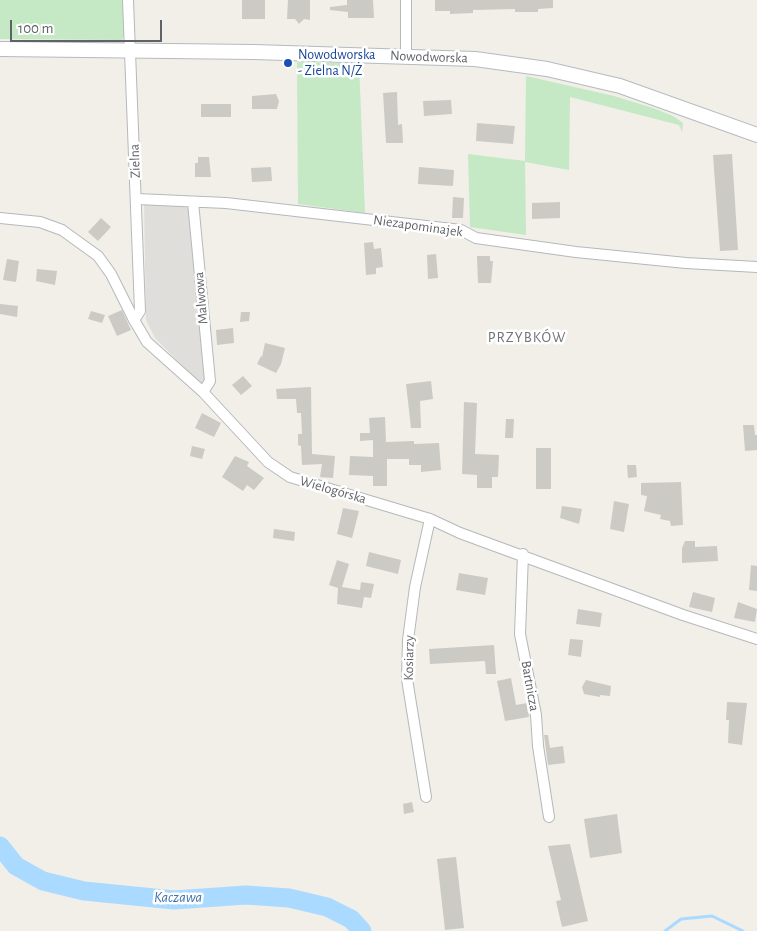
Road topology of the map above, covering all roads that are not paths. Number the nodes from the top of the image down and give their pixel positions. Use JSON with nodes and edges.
{"nodes":[{"id":1,"x":128,"y":0,"type":"edge"},
{"id":2,"x":406,"y":0,"type":"edge"},
{"id":3,"x":0,"y":49,"type":"edge"},
{"id":4,"x":131,"y":50,"type":"junction"},
{"id":5,"x":406,"y":55,"type":"junction"},
{"id":6,"x":757,"y":135,"type":"edge"},
{"id":7,"x":137,"y":198,"type":"junction"},
{"id":8,"x":193,"y":202,"type":"junction"},
{"id":9,"x":0,"y":218,"type":"edge"},
{"id":10,"x":757,"y":267,"type":"edge"},
{"id":11,"x":134,"y":320,"type":"junction"},
{"id":12,"x":203,"y":392,"type":"junction"},
{"id":13,"x":430,"y":519,"type":"junction"},
{"id":14,"x":522,"y":554,"type":"junction"},
{"id":15,"x":757,"y":639,"type":"edge"},
{"id":16,"x":426,"y":797,"type":"dead end"},
{"id":17,"x":549,"y":817,"type":"dead end"}],
"edges":[{"from":1,"to":4,"type":"street","name":"Zielna"},
{"from":2,"to":5,"type":"street"},
{"from":3,"to":4,"type":"street","name":"Nowodworska"},
{"from":4,"to":5,"type":"street","name":"Nowodworska"},
{"from":4,"to":7,"type":"street","name":"Zielna"},
{"from":5,"to":6,"type":"street","name":"Nowodworska"},
{"from":7,"to":8,"type":"street","name":"Niezapominajek"},
{"from":7,"to":11,"type":"street","name":"Zielna"},
{"from":8,"to":10,"type":"street","name":"Niezapominajek"},
{"from":8,"to":12,"type":"street","name":"Malwowa"},
{"from":9,"to":11,"type":"street","name":"Wielogórska"},
{"from":11,"to":12,"type":"street","name":"Wielogórska"},
{"from":12,"to":13,"type":"street","name":"Wielogórska"},
{"from":13,"to":14,"type":"street","name":"Wielogórska"},
{"from":13,"to":16,"type":"street","name":"Kosiarzy"},
{"from":14,"to":15,"type":"street","name":"Wielogórska"},
{"from":14,"to":17,"type":"street","name":"Bartnicza"}]}
